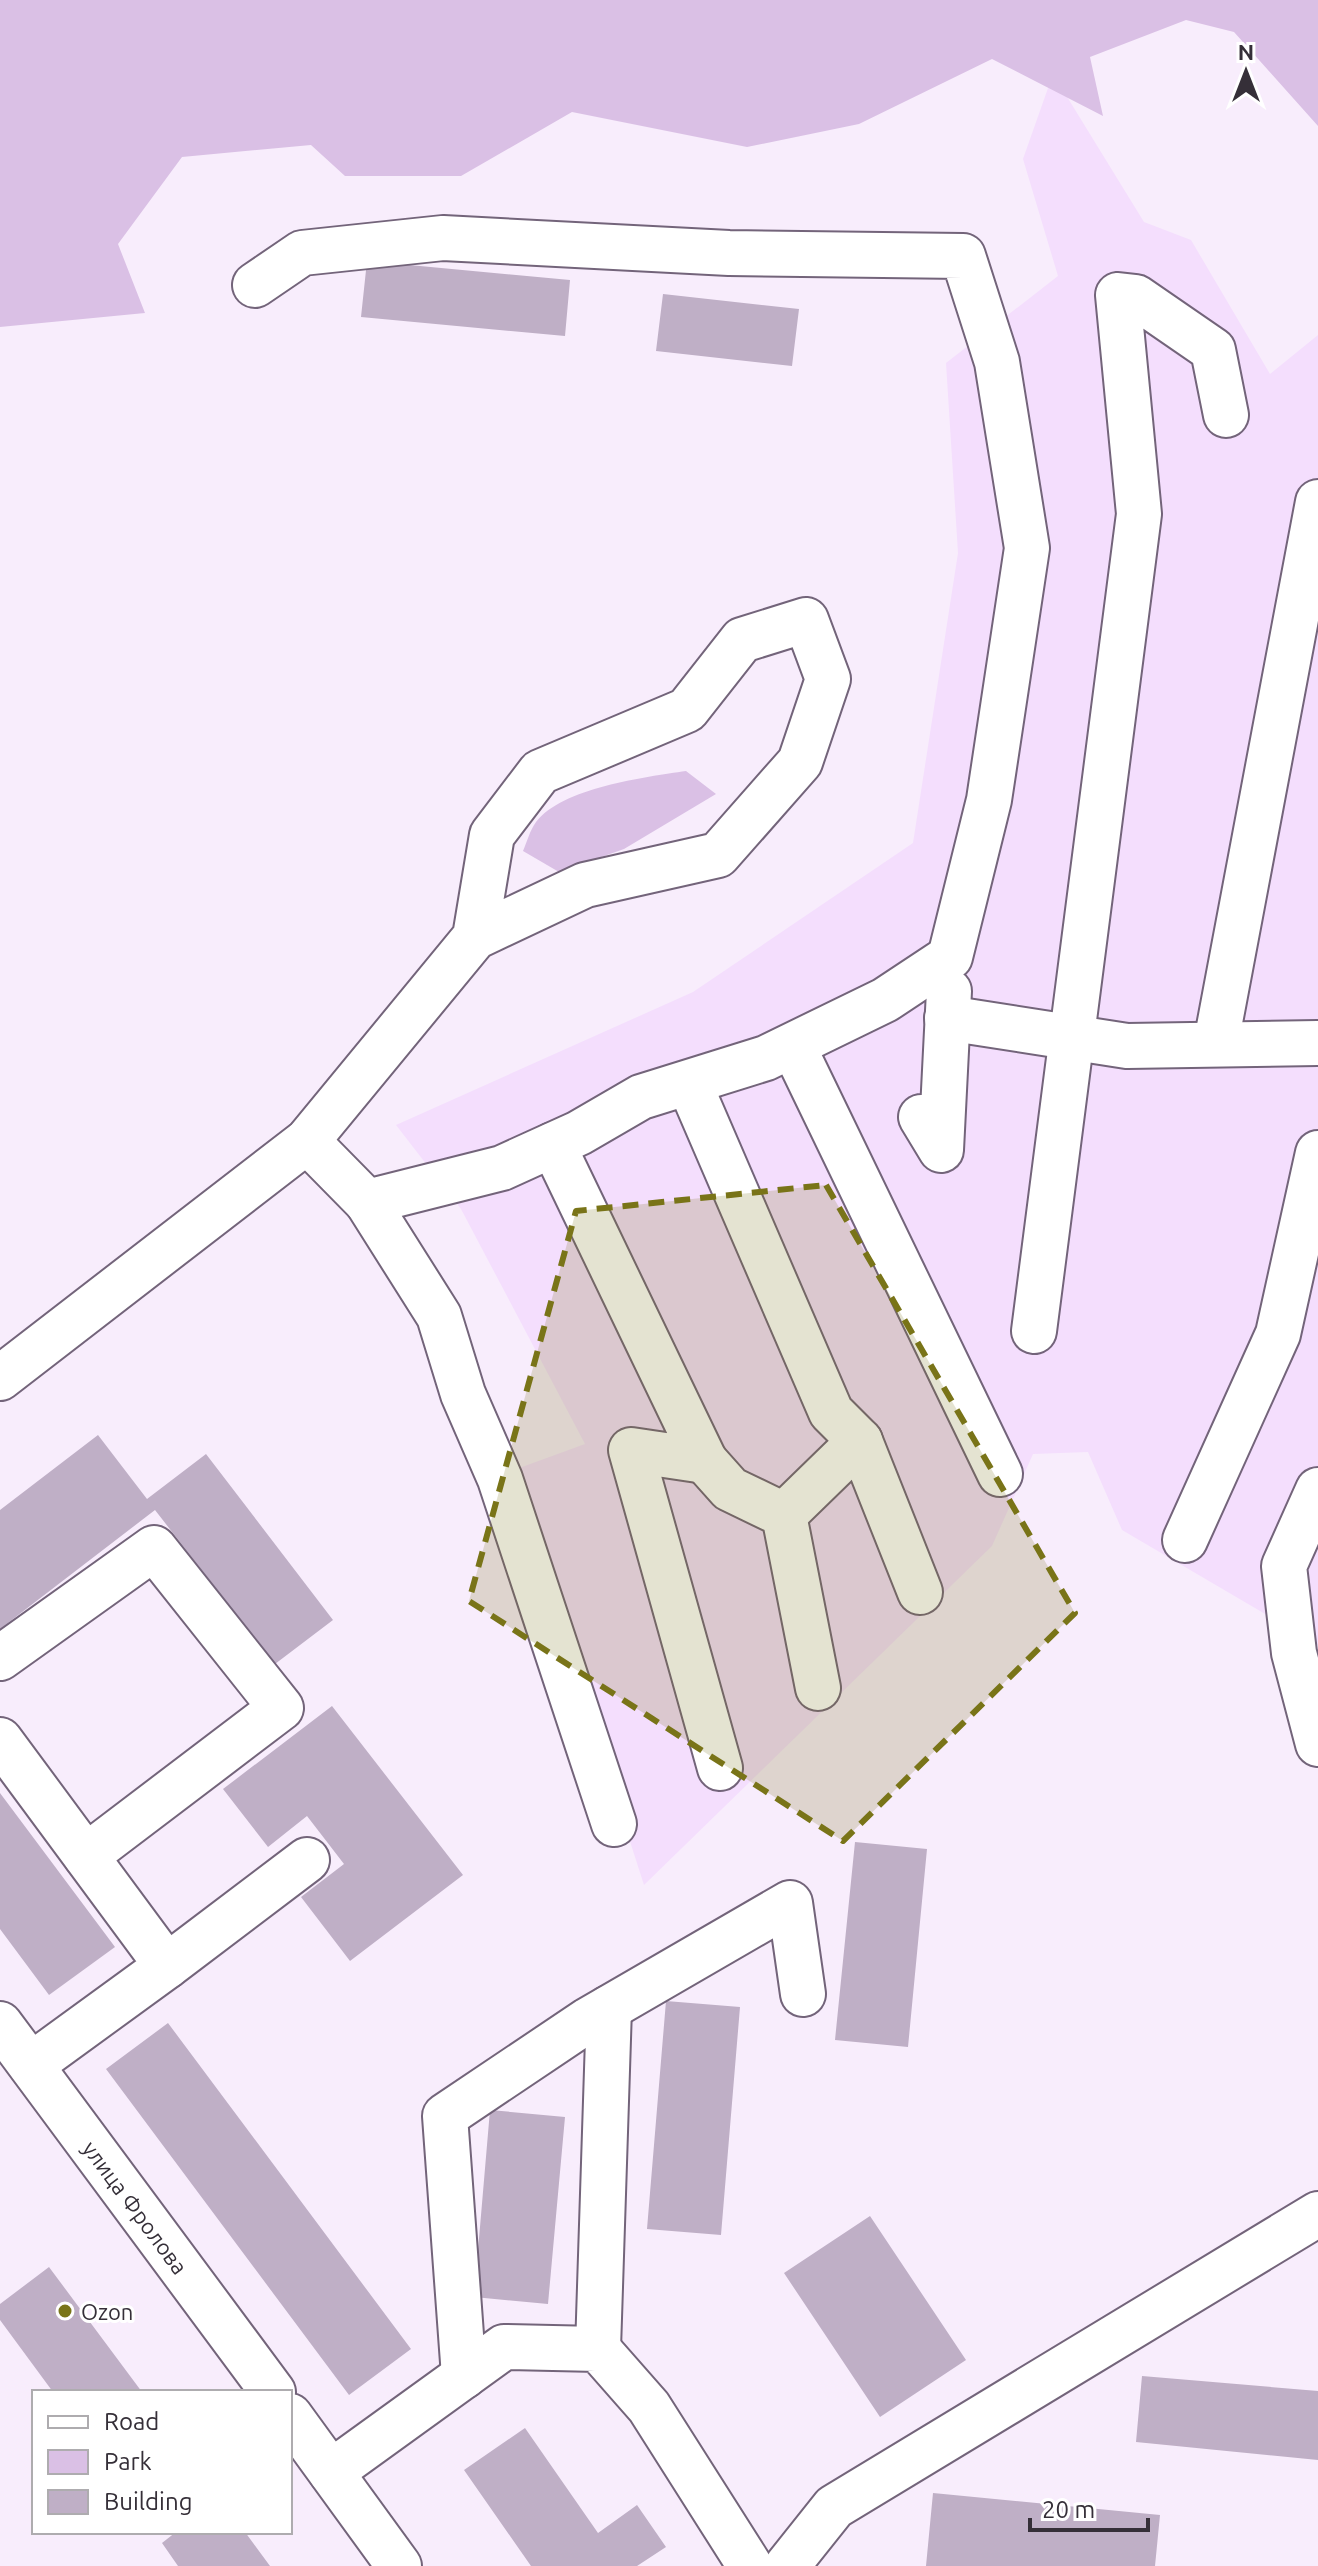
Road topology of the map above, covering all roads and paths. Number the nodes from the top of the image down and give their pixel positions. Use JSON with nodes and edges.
{"nodes":[{"id":1,"x":255,"y":285,"type":"dead end"},
{"id":2,"x":1226,"y":415,"type":"dead end"},
{"id":3,"x":1318,"y":502,"type":"edge"},
{"id":4,"x":475,"y":937,"type":"junction"},
{"id":5,"x":950,"y":957,"type":"junction"},
{"id":6,"x":947,"y":1018,"type":"junction"},
{"id":7,"x":1070,"y":1037,"type":"junction"},
{"id":8,"x":1216,"y":1043,"type":"junction"},
{"id":9,"x":1318,"y":1043,"type":"edge"},
{"id":10,"x":793,"y":1046,"type":"junction"},
{"id":11,"x":689,"y":1083,"type":"junction"},
{"id":12,"x":921,"y":1117,"type":"dead end"},
{"id":13,"x":307,"y":1141,"type":"junction"},
{"id":14,"x":553,"y":1145,"type":"junction"},
{"id":15,"x":1318,"y":1153,"type":"edge"},
{"id":16,"x":367,"y":1202,"type":"junction"},
{"id":17,"x":1034,"y":1331,"type":"dead end"},
{"id":18,"x":0,"y":1378,"type":"edge"},
{"id":19,"x":860,"y":1441,"type":"junction"},
{"id":20,"x":705,"y":1461,"type":"junction"},
{"id":21,"x":1000,"y":1474,"type":"dead end"},
{"id":22,"x":1318,"y":1490,"type":"edge"},
{"id":23,"x":784,"y":1515,"type":"junction"},
{"id":24,"x":1185,"y":1540,"type":"dead end"},
{"id":25,"x":920,"y":1592,"type":"dead end"},
{"id":26,"x":0,"y":1658,"type":"edge"},
{"id":27,"x":818,"y":1688,"type":"dead end"},
{"id":28,"x":0,"y":1740,"type":"edge"},
{"id":29,"x":1318,"y":1744,"type":"edge"},
{"id":30,"x":720,"y":1768,"type":"dead end"},
{"id":31,"x":614,"y":1824,"type":"dead end"},
{"id":32,"x":86,"y":1856,"type":"junction"},
{"id":33,"x":307,"y":1860,"type":"dead end"},
{"id":34,"x":167,"y":1966,"type":"junction"},
{"id":35,"x":803,"y":1994,"type":"dead end"},
{"id":36,"x":609,"y":2008,"type":"junction"},
{"id":37,"x":0,"y":2024,"type":"edge"},
{"id":38,"x":31,"y":2065,"type":"junction"},
{"id":39,"x":1318,"y":2214,"type":"edge"},
{"id":40,"x":598,"y":2349,"type":"junction"},
{"id":41,"x":464,"y":2376,"type":"junction"},
{"id":42,"x":272,"y":2390,"type":"edge"},
{"id":43,"x":292,"y":2419,"type":"edge"},
{"id":44,"x":331,"y":2472,"type":"junction"},
{"id":45,"x":399,"y":2566,"type":"edge"},
{"id":46,"x":750,"y":2566,"type":"edge"},
{"id":47,"x":787,"y":2566,"type":"edge"}],
"edges":[{"from":1,"to":5,"type":"street"},
{"from":2,"to":7,"type":"street"},
{"from":3,"to":8,"type":"street"},
{"from":4,"to":4,"type":"street"},
{"from":4,"to":13,"type":"street"},
{"from":5,"to":6,"type":"street"},
{"from":5,"to":10,"type":"street"},
{"from":6,"to":7,"type":"street"},
{"from":6,"to":12,"type":"street"},
{"from":7,"to":8,"type":"street"},
{"from":7,"to":17,"type":"street"},
{"from":8,"to":9,"type":"street"},
{"from":10,"to":11,"type":"street"},
{"from":10,"to":21,"type":"street"},
{"from":11,"to":14,"type":"street"},
{"from":11,"to":19,"type":"street"},
{"from":13,"to":16,"type":"street"},
{"from":13,"to":18,"type":"street"},
{"from":14,"to":16,"type":"street"},
{"from":14,"to":20,"type":"street"},
{"from":15,"to":24,"type":"street"},
{"from":16,"to":31,"type":"street"},
{"from":19,"to":23,"type":"street"},
{"from":19,"to":25,"type":"street"},
{"from":20,"to":23,"type":"street"},
{"from":20,"to":30,"type":"street"},
{"from":22,"to":29,"type":"street"},
{"from":23,"to":27,"type":"street"},
{"from":26,"to":32,"type":"street"},
{"from":28,"to":32,"type":"street"},
{"from":32,"to":34,"type":"street"},
{"from":33,"to":34,"type":"street"},
{"from":34,"to":38,"type":"street"},
{"from":35,"to":36,"type":"street"},
{"from":36,"to":40,"type":"street"},
{"from":36,"to":41,"type":"street"},
{"from":37,"to":38,"type":"street","name":"улица Фролова"},
{"from":38,"to":42,"type":"street","name":"улица Фролова"},
{"from":39,"to":47,"type":"street"},
{"from":40,"to":41,"type":"street"},
{"from":40,"to":46,"type":"street"},
{"from":41,"to":44,"type":"street"},
{"from":43,"to":44,"type":"street"},
{"from":44,"to":45,"type":"street"}]}
